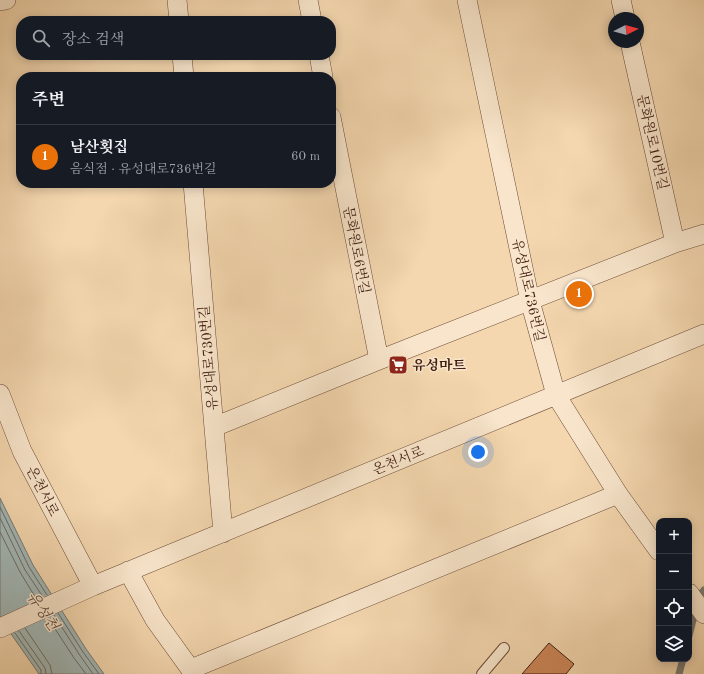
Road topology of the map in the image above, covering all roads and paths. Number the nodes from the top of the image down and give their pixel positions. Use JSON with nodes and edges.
{"nodes":[{"id":1,"x":6,"y":0,"type":"edge"},
{"id":2,"x":177,"y":0,"type":"edge"},
{"id":3,"x":308,"y":0,"type":"edge"},
{"id":4,"x":467,"y":0,"type":"edge"},
{"id":5,"x":621,"y":0,"type":"edge"},
{"id":6,"x":0,"y":1,"type":"edge"},
{"id":7,"x":624,"y":12,"type":"edge"},
{"id":8,"x":179,"y":16,"type":"edge"},
{"id":9,"x":311,"y":16,"type":"edge"},
{"id":10,"x":631,"y":48,"type":"edge"},
{"id":11,"x":182,"y":60,"type":"edge"},
{"id":12,"x":320,"y":60,"type":"edge"},
{"id":13,"x":184,"y":72,"type":"edge"},
{"id":14,"x":322,"y":72,"type":"edge"},
{"id":15,"x":336,"y":142,"type":"edge"},
{"id":16,"x":193,"y":188,"type":"edge"},
{"id":17,"x":704,"y":234,"type":"edge"},
{"id":18,"x":675,"y":243,"type":"junction"},
{"id":19,"x":530,"y":301,"type":"junction"},
{"id":20,"x":704,"y":334,"type":"edge"},
{"id":21,"x":379,"y":360,"type":"junction"},
{"id":22,"x":0,"y":394,"type":"edge"},
{"id":23,"x":556,"y":395,"type":"junction"},
{"id":24,"x":214,"y":427,"type":"junction"},
{"id":25,"x":618,"y":494,"type":"junction"},
{"id":26,"x":223,"y":533,"type":"junction"},
{"id":27,"x":656,"y":547,"type":"edge"},
{"id":28,"x":128,"y":572,"type":"junction"},
{"id":29,"x":92,"y":586,"type":"junction"},
{"id":30,"x":692,"y":597,"type":"edge"},
{"id":31,"x":704,"y":614,"type":"edge"},
{"id":32,"x":0,"y":628,"type":"edge"},
{"id":33,"x":504,"y":648,"type":"dead end"},
{"id":34,"x":192,"y":672,"type":"edge"},
{"id":35,"x":482,"y":674,"type":"edge"}],
"edges":[{"from":1,"to":6,"type":"street"},
{"from":2,"to":8,"type":"street"},
{"from":3,"to":9,"type":"street"},
{"from":4,"to":19,"type":"street","name":"유성대로736번길"},
{"from":5,"to":7,"type":"street"},
{"from":10,"to":18,"type":"street","name":"문화원로10번길"},
{"from":11,"to":13,"type":"street"},
{"from":12,"to":14,"type":"street"},
{"from":15,"to":21,"type":"street","name":"문화원로6번길"},
{"from":16,"to":24,"type":"street","name":"유성대로730번길"},
{"from":17,"to":18,"type":"street"},
{"from":18,"to":19,"type":"street"},
{"from":19,"to":21,"type":"street"},
{"from":19,"to":23,"type":"street","name":"유성대로736번길"},
{"from":20,"to":23,"type":"street","name":"온천서로"},
{"from":21,"to":24,"type":"street"},
{"from":22,"to":29,"type":"street","name":"온천서로"},
{"from":23,"to":25,"type":"street","name":"유성대로736번길"},
{"from":23,"to":26,"type":"street","name":"온천서로"},
{"from":24,"to":26,"type":"street","name":"유성대로730번길"},
{"from":25,"to":27,"type":"street","name":"유성대로736번길"},
{"from":25,"to":34,"type":"street"},
{"from":26,"to":28,"type":"street","name":"온천서로"},
{"from":28,"to":29,"type":"street","name":"온천서로"},
{"from":28,"to":34,"type":"street"},
{"from":29,"to":32,"type":"street","name":"온천서로"},
{"from":30,"to":31,"type":"street"},
{"from":33,"to":35,"type":"lane"}]}
